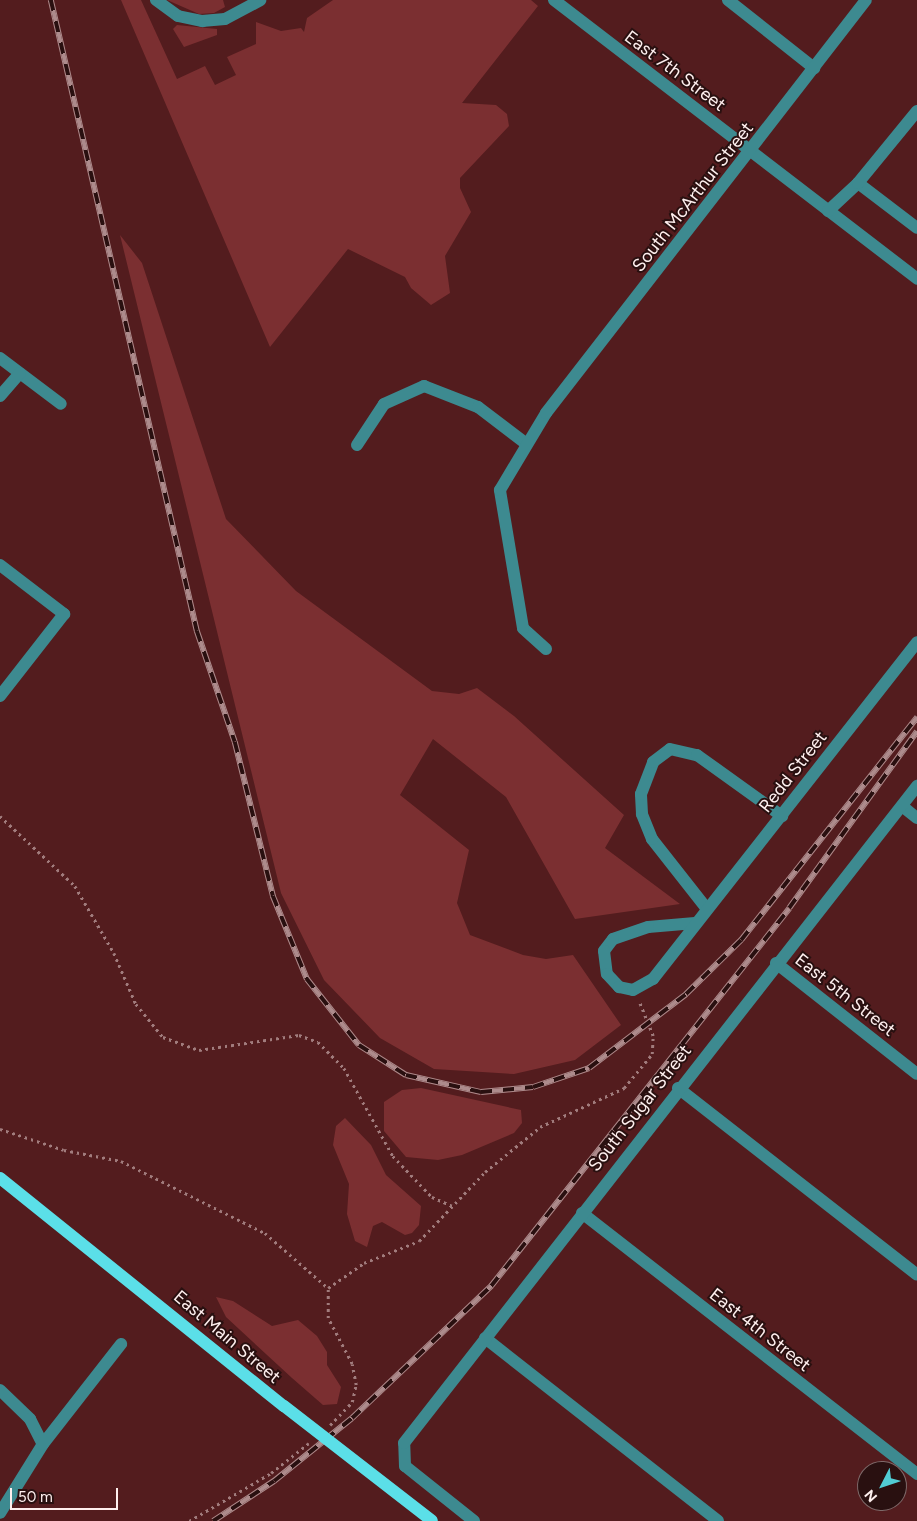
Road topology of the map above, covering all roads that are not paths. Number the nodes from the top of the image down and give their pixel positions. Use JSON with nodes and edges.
{"nodes":[{"id":1,"x":156,"y":0,"type":"edge"},
{"id":2,"x":260,"y":0,"type":"edge"},
{"id":3,"x":554,"y":0,"type":"edge"},
{"id":4,"x":728,"y":0,"type":"edge"},
{"id":5,"x":866,"y":0,"type":"edge"},
{"id":6,"x":814,"y":68,"type":"junction"},
{"id":7,"x":917,"y":111,"type":"edge"},
{"id":8,"x":751,"y":151,"type":"junction"},
{"id":9,"x":858,"y":183,"type":"junction"},
{"id":10,"x":828,"y":211,"type":"junction"},
{"id":11,"x":917,"y":228,"type":"edge"},
{"id":12,"x":917,"y":279,"type":"edge"},
{"id":13,"x":0,"y":358,"type":"edge"},
{"id":14,"x":20,"y":373,"type":"junction"},
{"id":15,"x":0,"y":396,"type":"edge"},
{"id":16,"x":61,"y":404,"type":"dead end"},
{"id":17,"x":524,"y":442,"type":"junction"},
{"id":18,"x":357,"y":445,"type":"dead end"},
{"id":19,"x":0,"y":565,"type":"edge"},
{"id":20,"x":917,"y":642,"type":"edge"},
{"id":21,"x":546,"y":649,"type":"dead end"},
{"id":22,"x":0,"y":696,"type":"edge"},
{"id":23,"x":917,"y":786,"type":"edge"},
{"id":24,"x":902,"y":806,"type":"junction"},
{"id":25,"x":782,"y":816,"type":"junction"},
{"id":26,"x":917,"y":818,"type":"edge"},
{"id":27,"x":707,"y":909,"type":"junction"},
{"id":28,"x":696,"y":923,"type":"junction"},
{"id":29,"x":776,"y":963,"type":"junction"},
{"id":30,"x":917,"y":1074,"type":"edge"},
{"id":31,"x":678,"y":1088,"type":"junction"},
{"id":32,"x":0,"y":1178,"type":"edge"},
{"id":33,"x":582,"y":1213,"type":"junction"},
{"id":34,"x":917,"y":1275,"type":"edge"},
{"id":35,"x":485,"y":1338,"type":"junction"},
{"id":36,"x":121,"y":1344,"type":"dead end"},
{"id":37,"x":0,"y":1390,"type":"edge"},
{"id":38,"x":43,"y":1444,"type":"junction"},
{"id":39,"x":917,"y":1474,"type":"edge"},
{"id":40,"x":0,"y":1513,"type":"edge"},
{"id":41,"x":432,"y":1521,"type":"edge"},
{"id":42,"x":474,"y":1521,"type":"edge"},
{"id":43,"x":718,"y":1521,"type":"edge"}],
"edges":[{"from":1,"to":2,"type":"street"},
{"from":3,"to":8,"type":"street","name":"East 7th Street"},
{"from":4,"to":6,"type":"street"},
{"from":5,"to":6,"type":"street","name":"South McArthur Street"},
{"from":6,"to":8,"type":"street","name":"South McArthur Street"},
{"from":7,"to":9,"type":"street"},
{"from":8,"to":10,"type":"street","name":"East 7th Street"},
{"from":8,"to":17,"type":"street","name":"South McArthur Street"},
{"from":9,"to":10,"type":"street"},
{"from":9,"to":11,"type":"street"},
{"from":10,"to":12,"type":"street","name":"East 7th Street"},
{"from":13,"to":14,"type":"street"},
{"from":14,"to":15,"type":"street"},
{"from":14,"to":16,"type":"street"},
{"from":17,"to":18,"type":"street"},
{"from":17,"to":21,"type":"street","name":"South McArthur Street"},
{"from":19,"to":22,"type":"street"},
{"from":20,"to":25,"type":"street","name":"Redd Street"},
{"from":23,"to":24,"type":"street","name":"South Sugar Street"},
{"from":24,"to":26,"type":"street"},
{"from":24,"to":29,"type":"street","name":"South Sugar Street"},
{"from":25,"to":27,"type":"street","name":"Redd Street"},
{"from":25,"to":27,"type":"street"},
{"from":27,"to":28,"type":"street","name":"Redd Street"},
{"from":28,"to":28,"type":"street","name":"Redd Street"},
{"from":29,"to":30,"type":"street","name":"East 5th Street"},
{"from":29,"to":31,"type":"street","name":"South Sugar Street"},
{"from":31,"to":33,"type":"street","name":"South Sugar Street"},
{"from":31,"to":34,"type":"street"},
{"from":32,"to":41,"type":"main road","name":"East Main Street","bridge":true},
{"from":33,"to":35,"type":"street","name":"South Sugar Street"},
{"from":33,"to":39,"type":"street","name":"East 4th Street"},
{"from":35,"to":42,"type":"street","name":"South Sugar Street"},
{"from":35,"to":43,"type":"street"},
{"from":36,"to":38,"type":"street"},
{"from":37,"to":38,"type":"street"},
{"from":38,"to":40,"type":"street"}]}
